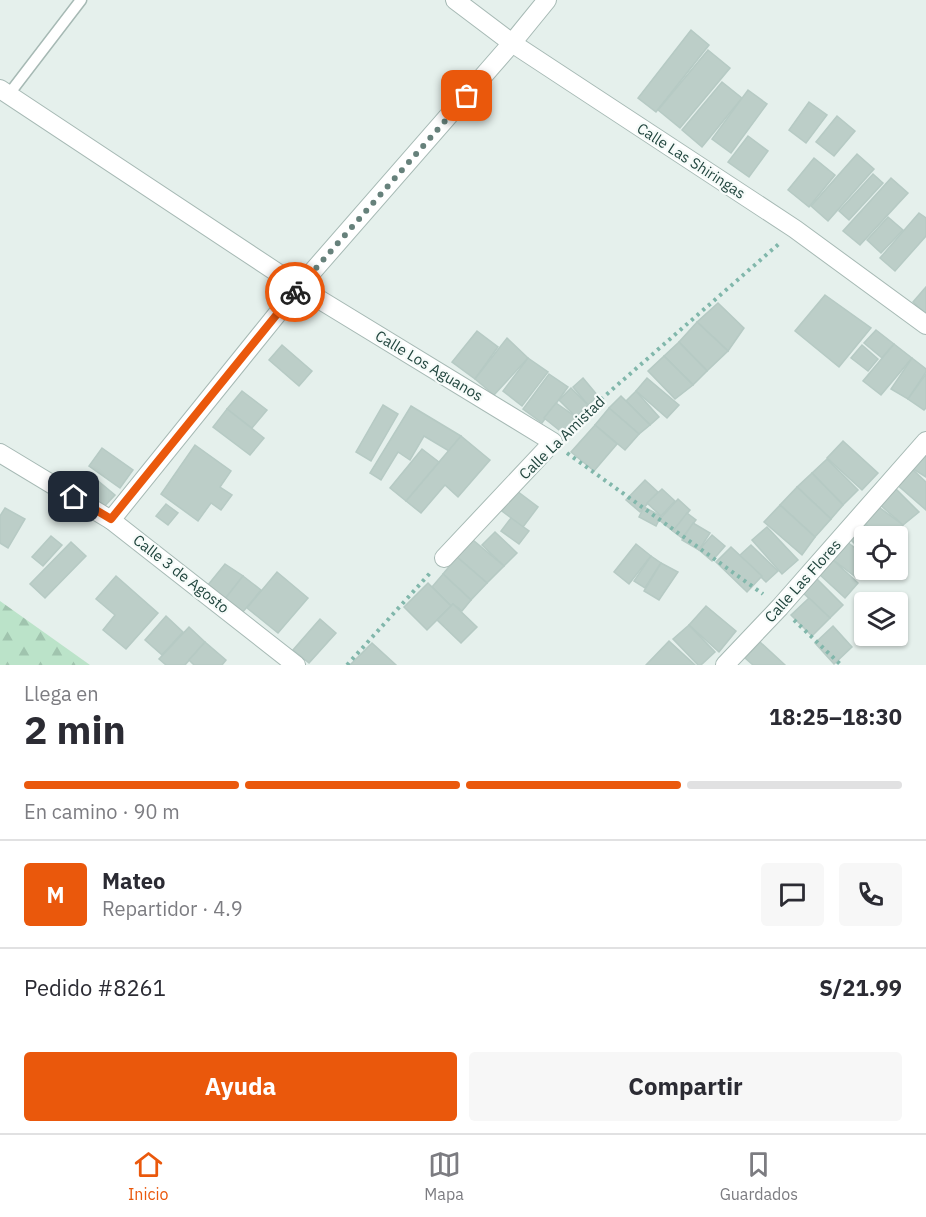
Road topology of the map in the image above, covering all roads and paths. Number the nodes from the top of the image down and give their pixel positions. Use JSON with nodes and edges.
{"nodes":[{"id":1,"x":81,"y":0,"type":"edge"},
{"id":2,"x":455,"y":0,"type":"edge"},
{"id":3,"x":547,"y":0,"type":"edge"},
{"id":4,"x":512,"y":43,"type":"junction"},
{"id":5,"x":4,"y":92,"type":"edge"},
{"id":6,"x":795,"y":229,"type":"junction"},
{"id":7,"x":299,"y":287,"type":"junction"},
{"id":8,"x":926,"y":325,"type":"edge"},
{"id":9,"x":926,"y":441,"type":"edge"},
{"id":10,"x":553,"y":442,"type":"junction"},
{"id":11,"x":0,"y":453,"type":"edge"},
{"id":12,"x":111,"y":519,"type":"junction"},
{"id":13,"x":444,"y":558,"type":"joint"},
{"id":14,"x":780,"y":607,"type":"junction"},
{"id":15,"x":288,"y":662,"type":"edge"},
{"id":16,"x":346,"y":665,"type":"edge"},
{"id":17,"x":725,"y":665,"type":"edge"},
{"id":18,"x":842,"y":665,"type":"edge"}],
"edges":[{"from":1,"to":5,"type":"lane"},
{"from":2,"to":4,"type":"street","name":"Calle Las Shiringas"},
{"from":3,"to":4,"type":"street"},
{"from":4,"to":6,"type":"street","name":"Calle Las Shiringas"},
{"from":4,"to":7,"type":"street"},
{"from":5,"to":7,"type":"street","name":"Calle Los Aguanos"},
{"from":6,"to":8,"type":"street","name":"Calle Las Shiringas"},
{"from":6,"to":10,"type":"path","name":"Calle La Amistad"},
{"from":7,"to":10,"type":"street","name":"Calle Los Aguanos"},
{"from":7,"to":12,"type":"street"},
{"from":9,"to":14,"type":"street","name":"Calle Las Flores"},
{"from":10,"to":13,"type":"street","name":"Calle La Amistad"},
{"from":10,"to":14,"type":"path"},
{"from":11,"to":12,"type":"street","name":"Calle 3 de Agosto"},
{"from":12,"to":15,"type":"street","name":"Calle 3 de Agosto"},
{"from":13,"to":16,"type":"path"},
{"from":14,"to":17,"type":"street","name":"Calle Las Flores"},
{"from":14,"to":18,"type":"path"}]}
